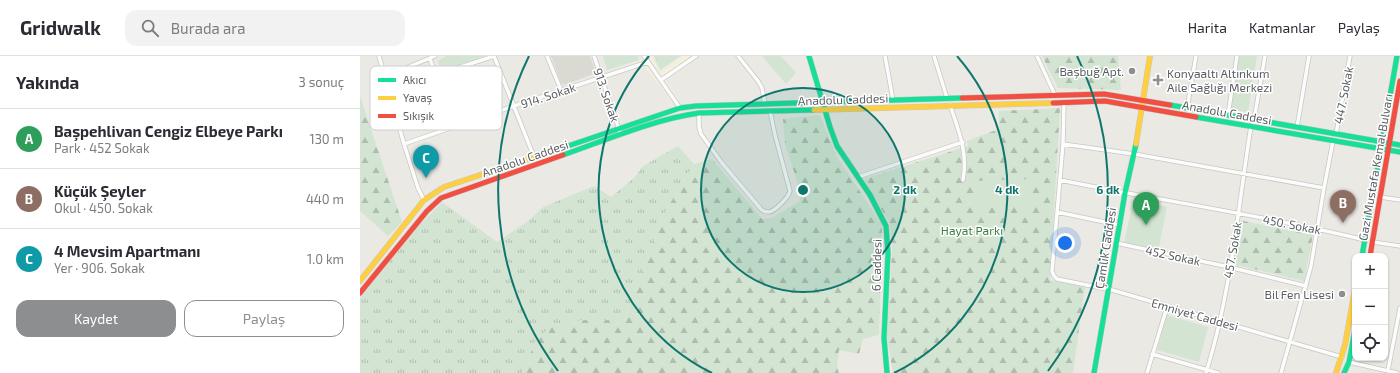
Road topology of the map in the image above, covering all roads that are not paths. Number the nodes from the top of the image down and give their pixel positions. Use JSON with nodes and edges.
{"nodes":[{"id":1,"x":379,"y":56,"type":"edge"},
{"id":2,"x":435,"y":56,"type":"edge"},
{"id":3,"x":494,"y":56,"type":"edge"},
{"id":4,"x":547,"y":56,"type":"edge"},
{"id":5,"x":594,"y":56,"type":"edge"},
{"id":6,"x":644,"y":56,"type":"edge"},
{"id":7,"x":696,"y":56,"type":"edge"},
{"id":8,"x":738,"y":56,"type":"edge"},
{"id":9,"x":809,"y":56,"type":"edge"},
{"id":10,"x":885,"y":56,"type":"edge"},
{"id":11,"x":934,"y":56,"type":"edge"},
{"id":12,"x":1037,"y":56,"type":"edge"},
{"id":13,"x":1150,"y":56,"type":"edge"},
{"id":14,"x":1196,"y":56,"type":"edge"},
{"id":15,"x":1237,"y":56,"type":"edge"},
{"id":16,"x":1265,"y":56,"type":"edge"},
{"id":17,"x":1309,"y":56,"type":"edge"},
{"id":18,"x":1350,"y":56,"type":"edge"},
{"id":19,"x":1397,"y":56,"type":"edge"},
{"id":20,"x":690,"y":58,"type":"edge"},
{"id":21,"x":430,"y":59,"type":"junction"},
{"id":22,"x":648,"y":62,"type":"junction"},
{"id":23,"x":381,"y":66,"type":"edge"},
{"id":24,"x":412,"y":66,"type":"edge"},
{"id":25,"x":433,"y":66,"type":"edge"},
{"id":26,"x":463,"y":66,"type":"edge"},
{"id":27,"x":498,"y":66,"type":"edge"},
{"id":28,"x":502,"y":76,"type":"edge"},
{"id":29,"x":600,"y":78,"type":"junction"},
{"id":30,"x":661,"y":80,"type":"junction"},
{"id":31,"x":1400,"y":81,"type":"edge"},
{"id":32,"x":561,"y":90,"type":"junction"},
{"id":33,"x":1055,"y":95,"type":"junction"},
{"id":34,"x":947,"y":98,"type":"junction"},
{"id":35,"x":893,"y":100,"type":"junction"},
{"id":36,"x":1142,"y":101,"type":"junction"},
{"id":37,"x":823,"y":102,"type":"junction"},
{"id":38,"x":1064,"y":102,"type":"junction"},
{"id":39,"x":765,"y":104,"type":"junction"},
{"id":40,"x":950,"y":105,"type":"junction"},
{"id":41,"x":514,"y":106,"type":"junction"},
{"id":42,"x":1141,"y":107,"type":"junction"},
{"id":43,"x":680,"y":108,"type":"junction"},
{"id":44,"x":1187,"y":108,"type":"junction"},
{"id":45,"x":825,"y":109,"type":"junction"},
{"id":46,"x":502,"y":110,"type":"edge"},
{"id":47,"x":770,"y":111,"type":"junction"},
{"id":48,"x":699,"y":113,"type":"junction"},
{"id":49,"x":1228,"y":115,"type":"junction"},
{"id":50,"x":1254,"y":120,"type":"junction"},
{"id":51,"x":1251,"y":126,"type":"junction"},
{"id":52,"x":1297,"y":127,"type":"junction"},
{"id":53,"x":619,"y":129,"type":"junction"},
{"id":54,"x":400,"y":130,"type":"edge"},
{"id":55,"x":443,"y":130,"type":"edge"},
{"id":56,"x":1336,"y":134,"type":"junction"},
{"id":57,"x":621,"y":135,"type":"junction"},
{"id":58,"x":1333,"y":140,"type":"junction"},
{"id":59,"x":963,"y":142,"type":"junction"},
{"id":60,"x":1382,"y":142,"type":"junction"},
{"id":61,"x":404,"y":144,"type":"junction"},
{"id":62,"x":1063,"y":144,"type":"junction"},
{"id":63,"x":1390,"y":144,"type":"junction"},
{"id":64,"x":1400,"y":145,"type":"edge"},
{"id":65,"x":1381,"y":149,"type":"junction"},
{"id":66,"x":1388,"y":150,"type":"junction"},
{"id":67,"x":1400,"y":152,"type":"edge"},
{"id":68,"x":1134,"y":154,"type":"junction"},
{"id":69,"x":534,"y":157,"type":"junction"},
{"id":70,"x":1244,"y":173,"type":"junction"},
{"id":71,"x":857,"y":178,"type":"junction"},
{"id":72,"x":963,"y":180,"type":"dead end"},
{"id":73,"x":1060,"y":180,"type":"junction"},
{"id":74,"x":1324,"y":188,"type":"junction"},
{"id":75,"x":1124,"y":193,"type":"junction"},
{"id":76,"x":1380,"y":197,"type":"junction"},
{"id":77,"x":424,"y":200,"type":"junction"},
{"id":78,"x":1400,"y":200,"type":"edge"},
{"id":79,"x":1057,"y":212,"type":"junction"},
{"id":80,"x":1238,"y":214,"type":"junction"},
{"id":81,"x":1119,"y":225,"type":"junction"},
{"id":82,"x":1317,"y":228,"type":"junction"},
{"id":83,"x":1365,"y":240,"type":"junction"},
{"id":84,"x":1373,"y":242,"type":"junction"},
{"id":85,"x":1116,"y":243,"type":"junction"},
{"id":86,"x":1400,"y":246,"type":"edge"},
{"id":87,"x":1363,"y":253,"type":"edge"},
{"id":88,"x":1371,"y":253,"type":"edge"},
{"id":89,"x":1229,"y":268,"type":"junction"},
{"id":90,"x":360,"y":281,"type":"edge"},
{"id":91,"x":1306,"y":286,"type":"junction"},
{"id":92,"x":1109,"y":289,"type":"junction"},
{"id":93,"x":360,"y":293,"type":"edge"},
{"id":94,"x":1352,"y":305,"type":"edge"},
{"id":95,"x":1166,"y":307,"type":"junction"},
{"id":96,"x":1400,"y":308,"type":"edge"},
{"id":97,"x":1220,"y":321,"type":"junction"},
{"id":98,"x":1290,"y":342,"type":"junction"},
{"id":99,"x":1352,"y":346,"type":"edge"},
{"id":100,"x":1152,"y":354,"type":"junction"},
{"id":101,"x":1342,"y":358,"type":"junction"},
{"id":102,"x":1349,"y":362,"type":"junction"},
{"id":103,"x":1388,"y":370,"type":"junction"},
{"id":104,"x":1206,"y":372,"type":"edge"},
{"id":105,"x":887,"y":373,"type":"edge"},
{"id":106,"x":1094,"y":373,"type":"edge"},
{"id":107,"x":1147,"y":373,"type":"edge"},
{"id":108,"x":1218,"y":373,"type":"edge"},
{"id":109,"x":1281,"y":373,"type":"edge"},
{"id":110,"x":1336,"y":373,"type":"edge"},
{"id":111,"x":1344,"y":373,"type":"edge"},
{"id":112,"x":1397,"y":373,"type":"edge"}],
"edges":[{"from":1,"to":23,"type":"street"},
{"from":2,"to":21,"type":"street"},
{"from":3,"to":26,"type":"street"},
{"from":3,"to":27,"type":"street"},
{"from":4,"to":32,"type":"street"},
{"from":5,"to":29,"type":"street","name":"913. Sokak"},
{"from":6,"to":22,"type":"street"},
{"from":7,"to":20,"type":"street"},
{"from":8,"to":39,"type":"street"},
{"from":9,"to":37,"type":"main road","name":"6 Caddesi"},
{"from":10,"to":35,"type":"street"},
{"from":11,"to":34,"type":"street"},
{"from":12,"to":33,"type":"street"},
{"from":13,"to":36,"type":"main road","name":"Çamlık Caddesi"},
{"from":14,"to":44,"type":"street"},
{"from":15,"to":49,"type":"street"},
{"from":16,"to":50,"type":"street"},
{"from":17,"to":52,"type":"street"},
{"from":18,"to":56,"type":"street","name":"447. Sokak"},
{"from":19,"to":60,"type":"main road","name":"Gazi Mustafa Kemal Bulvarı"},
{"from":20,"to":30,"type":"street"},
{"from":21,"to":24,"type":"street"},
{"from":21,"to":25,"type":"street"},
{"from":22,"to":29,"type":"street","name":"914. Sokak"},
{"from":22,"to":30,"type":"street"},
{"from":28,"to":41,"type":"street"},
{"from":29,"to":32,"type":"street","name":"914. Sokak"},
{"from":29,"to":53,"type":"street","name":"913. Sokak"},
{"from":30,"to":43,"type":"street"},
{"from":31,"to":63,"type":"main road","name":"Gazi Mustafa Kemal Bulvarı"},
{"from":32,"to":41,"type":"street","name":"914. Sokak"},
{"from":33,"to":34,"type":"main road","name":"Anadolu Caddesi"},
{"from":33,"to":36,"type":"main road","name":"Anadolu Caddesi"},
{"from":34,"to":35,"type":"main road","name":"Anadolu Caddesi"},
{"from":35,"to":37,"type":"main road","name":"Anadolu Caddesi"},
{"from":36,"to":42,"type":"main road","name":"Çamlık Caddesi"},
{"from":36,"to":44,"type":"main road","name":"Anadolu Caddesi"},
{"from":37,"to":39,"type":"main road","name":"Anadolu Caddesi"},
{"from":37,"to":45,"type":"main road","name":"6 Caddesi"},
{"from":38,"to":40,"type":"main road","name":"Anadolu Caddesi"},
{"from":38,"to":42,"type":"main road","name":"Anadolu Caddesi"},
{"from":38,"to":62,"type":"street"},
{"from":39,"to":43,"type":"main road","name":"Anadolu Caddesi"},
{"from":40,"to":45,"type":"main road","name":"Anadolu Caddesi"},
{"from":40,"to":59,"type":"street"},
{"from":41,"to":46,"type":"street","name":"914. Sokak"},
{"from":41,"to":69,"type":"street"},
{"from":42,"to":51,"type":"main road","name":"Anadolu Caddesi"},
{"from":42,"to":68,"type":"main road","name":"Çamlık Caddesi"},
{"from":43,"to":53,"type":"main road","name":"Anadolu Caddesi"},
{"from":44,"to":49,"type":"main road","name":"Anadolu Caddesi"},
{"from":45,"to":47,"type":"main road","name":"Anadolu Caddesi"},
{"from":45,"to":71,"type":"main road","name":"6 Caddesi"},
{"from":47,"to":48,"type":"main road","name":"Anadolu Caddesi"},
{"from":47,"to":48,"type":"street"},
{"from":48,"to":57,"type":"main road","name":"Anadolu Caddesi"},
{"from":49,"to":50,"type":"main road","name":"Anadolu Caddesi"},
{"from":50,"to":52,"type":"main road","name":"Anadolu Caddesi"},
{"from":51,"to":58,"type":"main road","name":"Anadolu Caddesi"},
{"from":51,"to":70,"type":"street","name":"457. Sokak"},
{"from":52,"to":56,"type":"main road","name":"Anadolu Caddesi"},
{"from":53,"to":57,"type":"street","name":"913. Sokak"},
{"from":53,"to":69,"type":"main road","name":"Anadolu Caddesi"},
{"from":54,"to":61,"type":"street"},
{"from":55,"to":61,"type":"street","name":"914. Sokak"},
{"from":56,"to":60,"type":"main road","name":"Anadolu Caddesi"},
{"from":57,"to":93,"type":"main road","name":"Anadolu Caddesi"},
{"from":58,"to":65,"type":"main road","name":"Anadolu Caddesi"},
{"from":58,"to":74,"type":"street"},
{"from":59,"to":71,"type":"street"},
{"from":59,"to":72,"type":"street"},
{"from":60,"to":63,"type":"main road","name":"Anadolu Caddesi"},
{"from":60,"to":65,"type":"main road","name":"Gazi Mustafa Kemal Bulvarı"},
{"from":61,"to":77,"type":"street"},
{"from":62,"to":68,"type":"street"},
{"from":62,"to":73,"type":"street"},
{"from":63,"to":64,"type":"main road"},
{"from":63,"to":66,"type":"main road","name":"Gazi Mustafa Kemal Bulvarı"},
{"from":65,"to":66,"type":"main road","name":"Anadolu Caddesi"},
{"from":65,"to":83,"type":"main road","name":"Gazi Mustafa Kemal Bulvarı"},
{"from":66,"to":67,"type":"main road"},
{"from":66,"to":76,"type":"main road","name":"Gazi Mustafa Kemal Bulvarı"},
{"from":68,"to":70,"type":"street"},
{"from":68,"to":75,"type":"main road","name":"Çamlık Caddesi"},
{"from":69,"to":77,"type":"main road","name":"Anadolu Caddesi"},
{"from":70,"to":74,"type":"street"},
{"from":70,"to":80,"type":"street","name":"457. Sokak"},
{"from":71,"to":105,"type":"main road","name":"6 Caddesi"},
{"from":73,"to":75,"type":"street","name":"450. Sokak"},
{"from":73,"to":79,"type":"street"},
{"from":74,"to":82,"type":"street"},
{"from":75,"to":80,"type":"street","name":"450. Sokak"},
{"from":75,"to":81,"type":"main road","name":"Çamlık Caddesi"},
{"from":76,"to":78,"type":"street"},
{"from":76,"to":84,"type":"main road","name":"Gazi Mustafa Kemal Bulvarı"},
{"from":77,"to":90,"type":"main road","name":"Anadolu Caddesi"},
{"from":79,"to":81,"type":"street"},
{"from":79,"to":92,"type":"street","name":"Emniyet Caddesi"},
{"from":80,"to":82,"type":"street","name":"450. Sokak"},
{"from":80,"to":89,"type":"street","name":"457. Sokak"},
{"from":81,"to":85,"type":"main road","name":"Çamlık Caddesi"},
{"from":82,"to":83,"type":"street","name":"450. Sokak"},
{"from":82,"to":91,"type":"street"},
{"from":83,"to":87,"type":"main road","name":"Gazi Mustafa Kemal Bulvarı"},
{"from":84,"to":86,"type":"street"},
{"from":84,"to":88,"type":"main road","name":"Gazi Mustafa Kemal Bulvarı"},
{"from":85,"to":89,"type":"street","name":"452 Sokak"},
{"from":85,"to":92,"type":"main road","name":"Çamlık Caddesi"},
{"from":89,"to":91,"type":"street","name":"452 Sokak"},
{"from":89,"to":97,"type":"street","name":"457. Sokak"},
{"from":91,"to":98,"type":"street"},
{"from":92,"to":95,"type":"street","name":"Emniyet Caddesi"},
{"from":92,"to":106,"type":"main road","name":"Çamlık Caddesi"},
{"from":94,"to":101,"type":"main road"},
{"from":95,"to":97,"type":"street","name":"Emniyet Caddesi"},
{"from":95,"to":100,"type":"street"},
{"from":96,"to":103,"type":"street"},
{"from":97,"to":98,"type":"street","name":"Emniyet Caddesi"},
{"from":97,"to":104,"type":"street","name":"457. Sokak"},
{"from":98,"to":101,"type":"street","name":"Emniyet Caddesi"},
{"from":98,"to":109,"type":"street"},
{"from":99,"to":102,"type":"main road"},
{"from":100,"to":104,"type":"street"},
{"from":100,"to":107,"type":"street"},
{"from":101,"to":110,"type":"main road"},
{"from":102,"to":103,"type":"street"},
{"from":102,"to":111,"type":"main road"},
{"from":103,"to":112,"type":"street"},
{"from":104,"to":108,"type":"street"}]}
